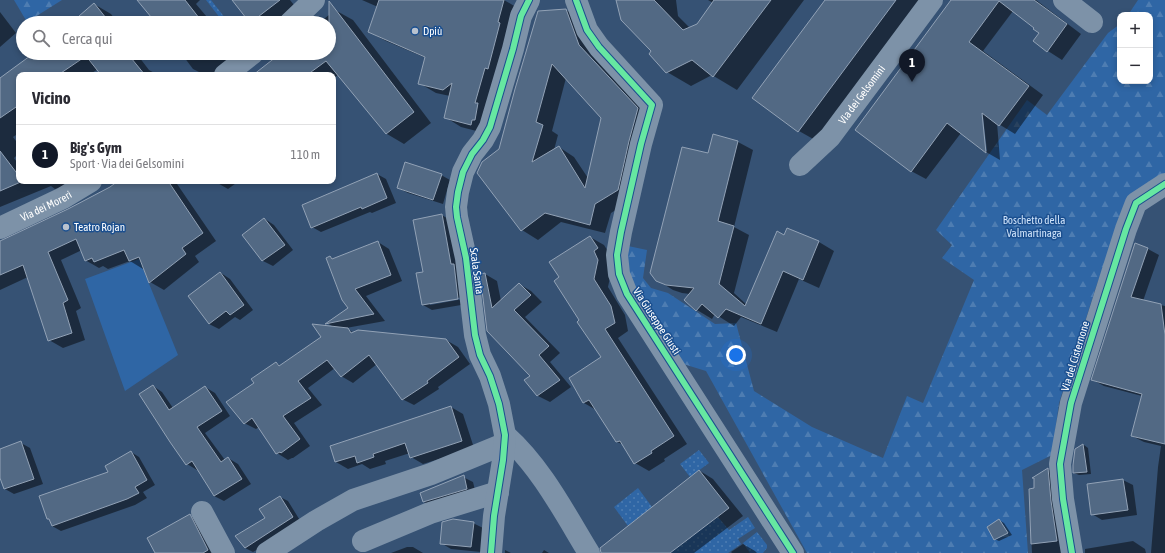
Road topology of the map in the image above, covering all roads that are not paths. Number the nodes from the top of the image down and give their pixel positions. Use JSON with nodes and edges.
{"nodes":[{"id":1,"x":314,"y":0,"type":"edge"},
{"id":2,"x":529,"y":0,"type":"edge"},
{"id":3,"x":576,"y":0,"type":"edge"},
{"id":4,"x":932,"y":0,"type":"edge"},
{"id":5,"x":1064,"y":0,"type":"edge"},
{"id":6,"x":297,"y":16,"type":"edge"},
{"id":7,"x":1092,"y":22,"type":"dead end"},
{"id":8,"x":244,"y":60,"type":"edge"},
{"id":9,"x":229,"y":72,"type":"edge"},
{"id":10,"x":800,"y":165,"type":"dead end"},
{"id":11,"x":86,"y":184,"type":"edge"},
{"id":12,"x":1165,"y":184,"type":"edge"},
{"id":13,"x":0,"y":228,"type":"edge"},
{"id":14,"x":505,"y":440,"type":"junction"},
{"id":15,"x":498,"y":492,"type":"junction"},
{"id":16,"x":202,"y":512,"type":"dead end"},
{"id":17,"x":363,"y":541,"type":"dead end"},
{"id":18,"x":224,"y":553,"type":"edge"},
{"id":19,"x":267,"y":553,"type":"edge"},
{"id":20,"x":491,"y":553,"type":"edge"},
{"id":21,"x":589,"y":553,"type":"edge"},
{"id":22,"x":793,"y":553,"type":"edge"},
{"id":23,"x":1072,"y":553,"type":"edge"}],
"edges":[{"from":1,"to":6,"type":"street"},
{"from":2,"to":14,"type":"street","name":"Scala Santa"},
{"from":3,"to":22,"type":"street","name":"Via Giuseppe Giusti"},
{"from":4,"to":10,"type":"street","name":"Via dei Gelsomini"},
{"from":5,"to":7,"type":"street"},
{"from":8,"to":9,"type":"street"},
{"from":11,"to":13,"type":"street","name":"Via dei Moreri"},
{"from":12,"to":23,"type":"street","name":"Via del Cisternone"},
{"from":14,"to":15,"type":"street","name":"Scala Santa"},
{"from":14,"to":19,"type":"street"},
{"from":14,"to":21,"type":"street"},
{"from":15,"to":17,"type":"street"},
{"from":15,"to":20,"type":"street","name":"Scala Santa"},
{"from":16,"to":18,"type":"street"}]}
